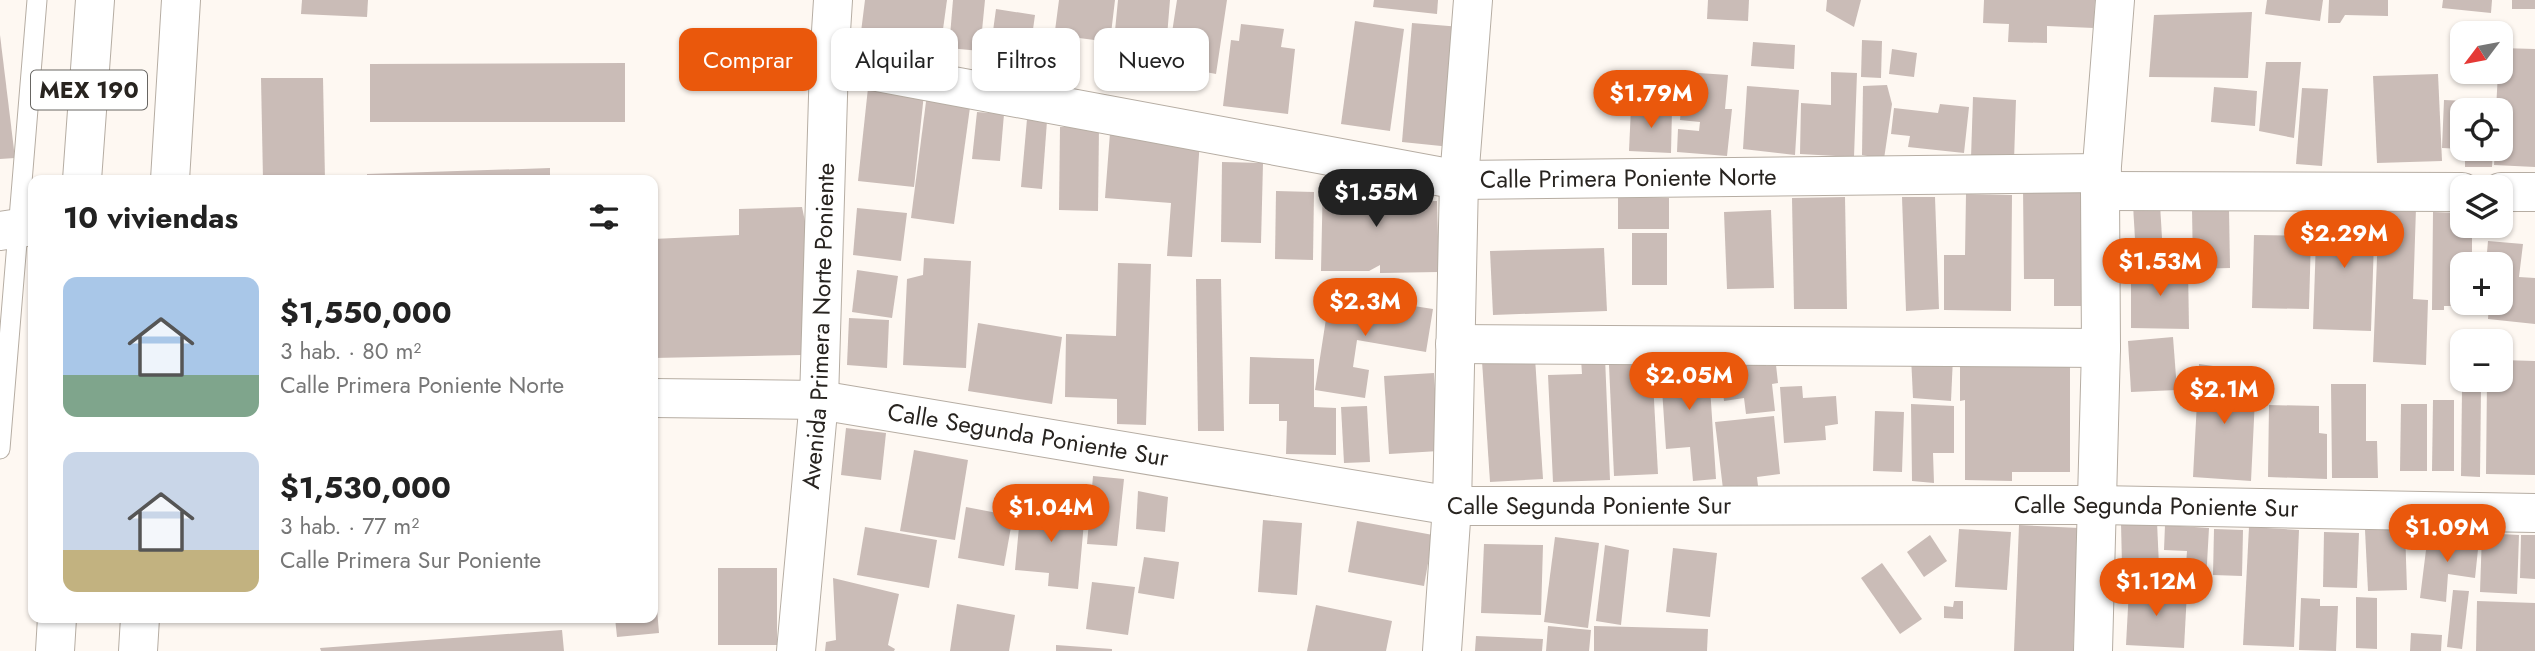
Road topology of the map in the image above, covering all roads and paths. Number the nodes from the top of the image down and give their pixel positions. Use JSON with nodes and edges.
{"nodes":[{"id":1,"x":37,"y":0,"type":"edge"},
{"id":2,"x":95,"y":0,"type":"edge"},
{"id":3,"x":181,"y":0,"type":"edge"},
{"id":4,"x":833,"y":0,"type":"edge"},
{"id":5,"x":1473,"y":0,"type":"edge"},
{"id":6,"x":2115,"y":0,"type":"edge"},
{"id":7,"x":829,"y":63,"type":"junction"},
{"id":8,"x":82,"y":175,"type":"edge"},
{"id":9,"x":170,"y":175,"type":"edge"},
{"id":10,"x":1459,"y":180,"type":"junction"},
{"id":11,"x":2101,"y":182,"type":"junction"},
{"id":12,"x":2450,"y":192,"type":"edge"},
{"id":13,"x":2513,"y":192,"type":"edge"},
{"id":14,"x":2535,"y":192,"type":"edge"},
{"id":15,"x":17,"y":228,"type":"edge"},
{"id":16,"x":1455,"y":344,"type":"junction"},
{"id":17,"x":2102,"y":348,"type":"junction"},
{"id":18,"x":658,"y":398,"type":"edge"},
{"id":19,"x":819,"y":400,"type":"junction"},
{"id":20,"x":0,"y":449,"type":"edge"},
{"id":21,"x":2097,"y":505,"type":"junction"},
{"id":22,"x":1451,"y":506,"type":"junction"},
{"id":23,"x":2535,"y":513,"type":"edge"},
{"id":24,"x":57,"y":623,"type":"edge"},
{"id":25,"x":140,"y":623,"type":"edge"},
{"id":26,"x":55,"y":651,"type":"edge"},
{"id":27,"x":138,"y":651,"type":"edge"},
{"id":28,"x":796,"y":651,"type":"edge"},
{"id":29,"x":1442,"y":651,"type":"edge"},
{"id":30,"x":2094,"y":651,"type":"edge"}],
"edges":[{"from":1,"to":15,"type":"lane"},
{"from":2,"to":8,"type":"street","number":"MEX 190"},
{"from":3,"to":9,"type":"street","number":"MEX 190"},
{"from":4,"to":7,"type":"street","name":"Avenida Primera Norte Poniente"},
{"from":5,"to":10,"type":"street"},
{"from":6,"to":11,"type":"street"},
{"from":7,"to":10,"type":"street","name":"Calle Primera Poniente Norte"},
{"from":7,"to":19,"type":"street","name":"Avenida Primera Norte Poniente"},
{"from":10,"to":11,"type":"street","name":"Calle Primera Poniente Norte"},
{"from":10,"to":16,"type":"street"},
{"from":11,"to":12,"type":"street","name":"Calle Primera Poniente Norte"},
{"from":11,"to":17,"type":"street"},
{"from":13,"to":14,"type":"street"},
{"from":15,"to":20,"type":"lane"},
{"from":16,"to":17,"type":"street"},
{"from":16,"to":22,"type":"street"},
{"from":17,"to":21,"type":"street"},
{"from":18,"to":19,"type":"street","name":"Calle Segunda Poniente Sur"},
{"from":19,"to":22,"type":"street","name":"Calle Segunda Poniente Sur"},
{"from":19,"to":28,"type":"street","name":"Avenida Primera Norte Poniente"},
{"from":21,"to":22,"type":"street","name":"Calle Segunda Poniente Sur"},
{"from":21,"to":23,"type":"street","name":"Calle Segunda Poniente Sur"},
{"from":21,"to":30,"type":"street"},
{"from":22,"to":29,"type":"street"},
{"from":24,"to":26,"type":"street"},
{"from":25,"to":27,"type":"street"}]}
